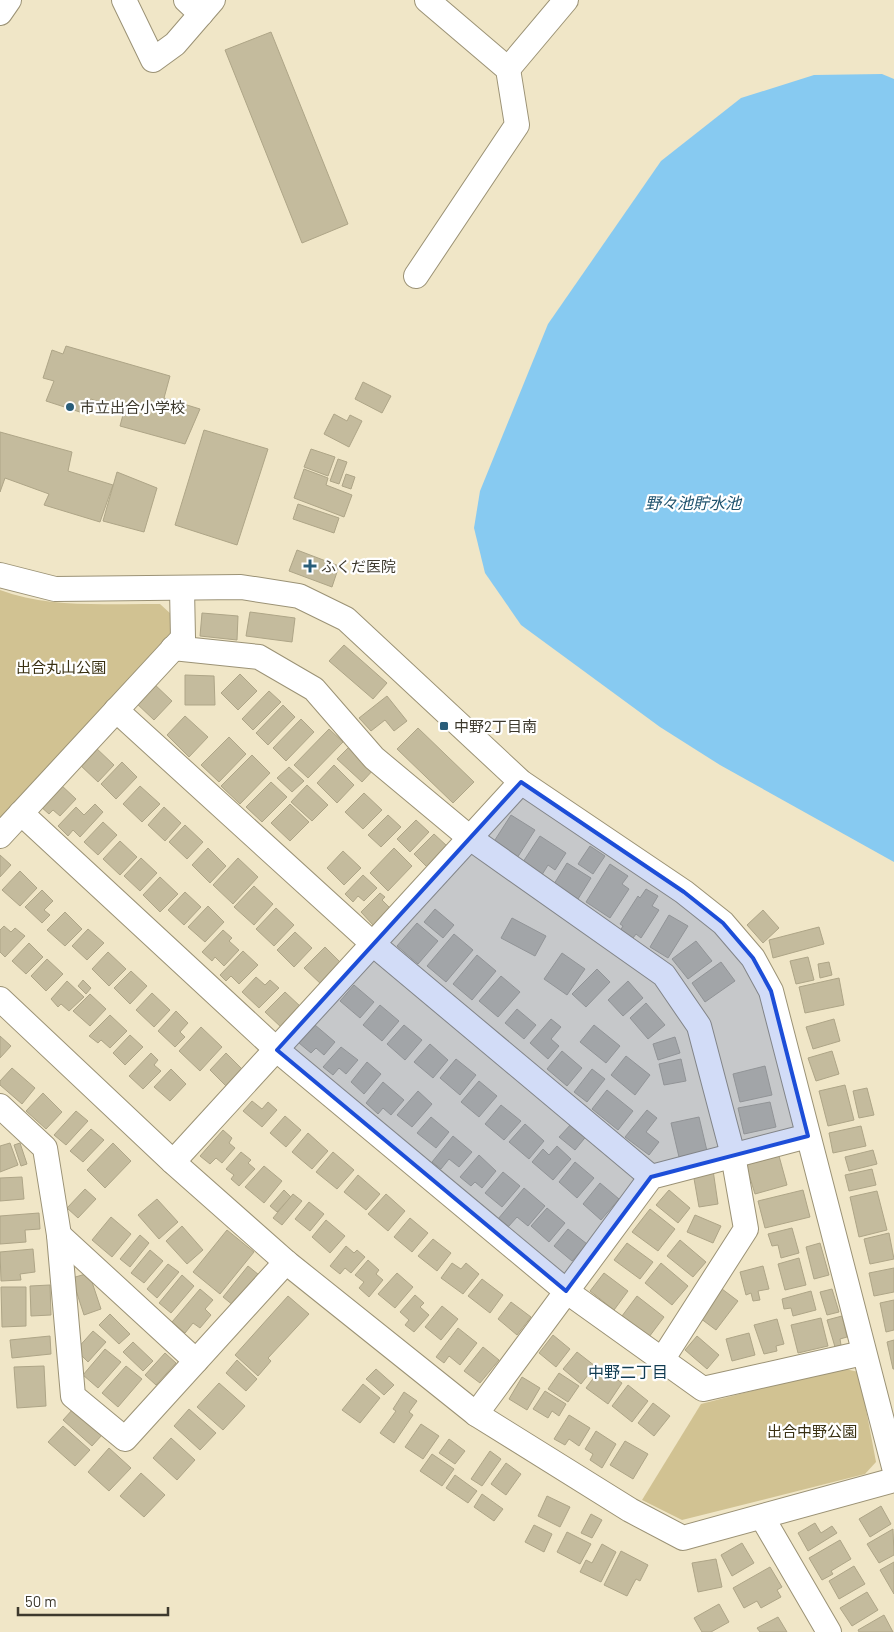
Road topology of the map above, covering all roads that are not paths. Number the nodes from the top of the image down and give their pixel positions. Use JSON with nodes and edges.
{"nodes":[{"id":1,"x":9,"y":0,"type":"edge"},
{"id":2,"x":124,"y":0,"type":"edge"},
{"id":3,"x":566,"y":0,"type":"edge"},
{"id":4,"x":430,"y":1,"type":"edge"},
{"id":5,"x":200,"y":4,"type":"edge"},
{"id":6,"x":0,"y":13,"type":"edge"},
{"id":7,"x":508,"y":69,"type":"junction"},
{"id":8,"x":416,"y":276,"type":"dead end"},
{"id":9,"x":0,"y":575,"type":"edge"},
{"id":10,"x":182,"y":589,"type":"junction"},
{"id":11,"x":173,"y":648,"type":"junction"},
{"id":12,"x":116,"y":710,"type":"junction"},
{"id":13,"x":521,"y":782,"type":"junction"},
{"id":14,"x":21,"y":813,"type":"junction"},
{"id":15,"x":0,"y":836,"type":"edge"},
{"id":16,"x":470,"y":838,"type":"junction"},
{"id":17,"x":374,"y":944,"type":"junction"},
{"id":18,"x":0,"y":999,"type":"edge"},
{"id":19,"x":277,"y":1050,"type":"junction"},
{"id":20,"x":0,"y":1106,"type":"edge"},
{"id":21,"x":808,"y":1136,"type":"junction"},
{"id":22,"x":733,"y":1155,"type":"junction"},
{"id":23,"x":173,"y":1162,"type":"junction"},
{"id":24,"x":651,"y":1177,"type":"junction"},
{"id":25,"x":59,"y":1235,"type":"junction"},
{"id":26,"x":286,"y":1262,"type":"junction"},
{"id":27,"x":566,"y":1291,"type":"junction"},
{"id":28,"x":863,"y":1353,"type":"junction"},
{"id":29,"x":662,"y":1360,"type":"junction"},
{"id":30,"x":196,"y":1361,"type":"junction"},
{"id":31,"x":476,"y":1414,"type":"junction"},
{"id":32,"x":894,"y":1467,"type":"edge"},
{"id":33,"x":894,"y":1480,"type":"edge"},
{"id":34,"x":762,"y":1517,"type":"junction"},
{"id":35,"x":829,"y":1632,"type":"edge"}],
"edges":[{"from":1,"to":6,"type":"street"},
{"from":2,"to":5,"type":"street"},
{"from":3,"to":7,"type":"street"},
{"from":4,"to":7,"type":"street"},
{"from":7,"to":8,"type":"street"},
{"from":9,"to":10,"type":"street"},
{"from":10,"to":11,"type":"street"},
{"from":10,"to":13,"type":"street"},
{"from":11,"to":12,"type":"street"},
{"from":11,"to":16,"type":"street"},
{"from":12,"to":14,"type":"street"},
{"from":12,"to":17,"type":"street"},
{"from":13,"to":16,"type":"street"},
{"from":13,"to":21,"type":"street"},
{"from":14,"to":15,"type":"street"},
{"from":14,"to":19,"type":"street"},
{"from":16,"to":17,"type":"street"},
{"from":16,"to":22,"type":"street"},
{"from":17,"to":19,"type":"street"},
{"from":17,"to":24,"type":"street"},
{"from":18,"to":23,"type":"street"},
{"from":19,"to":23,"type":"street"},
{"from":19,"to":27,"type":"street"},
{"from":20,"to":25,"type":"street"},
{"from":21,"to":22,"type":"street"},
{"from":21,"to":28,"type":"street"},
{"from":22,"to":24,"type":"street"},
{"from":22,"to":29,"type":"street"},
{"from":23,"to":26,"type":"street"},
{"from":24,"to":27,"type":"street"},
{"from":25,"to":30,"type":"street"},
{"from":25,"to":30,"type":"street"},
{"from":26,"to":30,"type":"street"},
{"from":26,"to":31,"type":"street"},
{"from":27,"to":29,"type":"street"},
{"from":27,"to":31,"type":"street"},
{"from":28,"to":29,"type":"street"},
{"from":28,"to":32,"type":"street"},
{"from":31,"to":34,"type":"street"},
{"from":33,"to":34,"type":"street"},
{"from":34,"to":35,"type":"street"}]}
